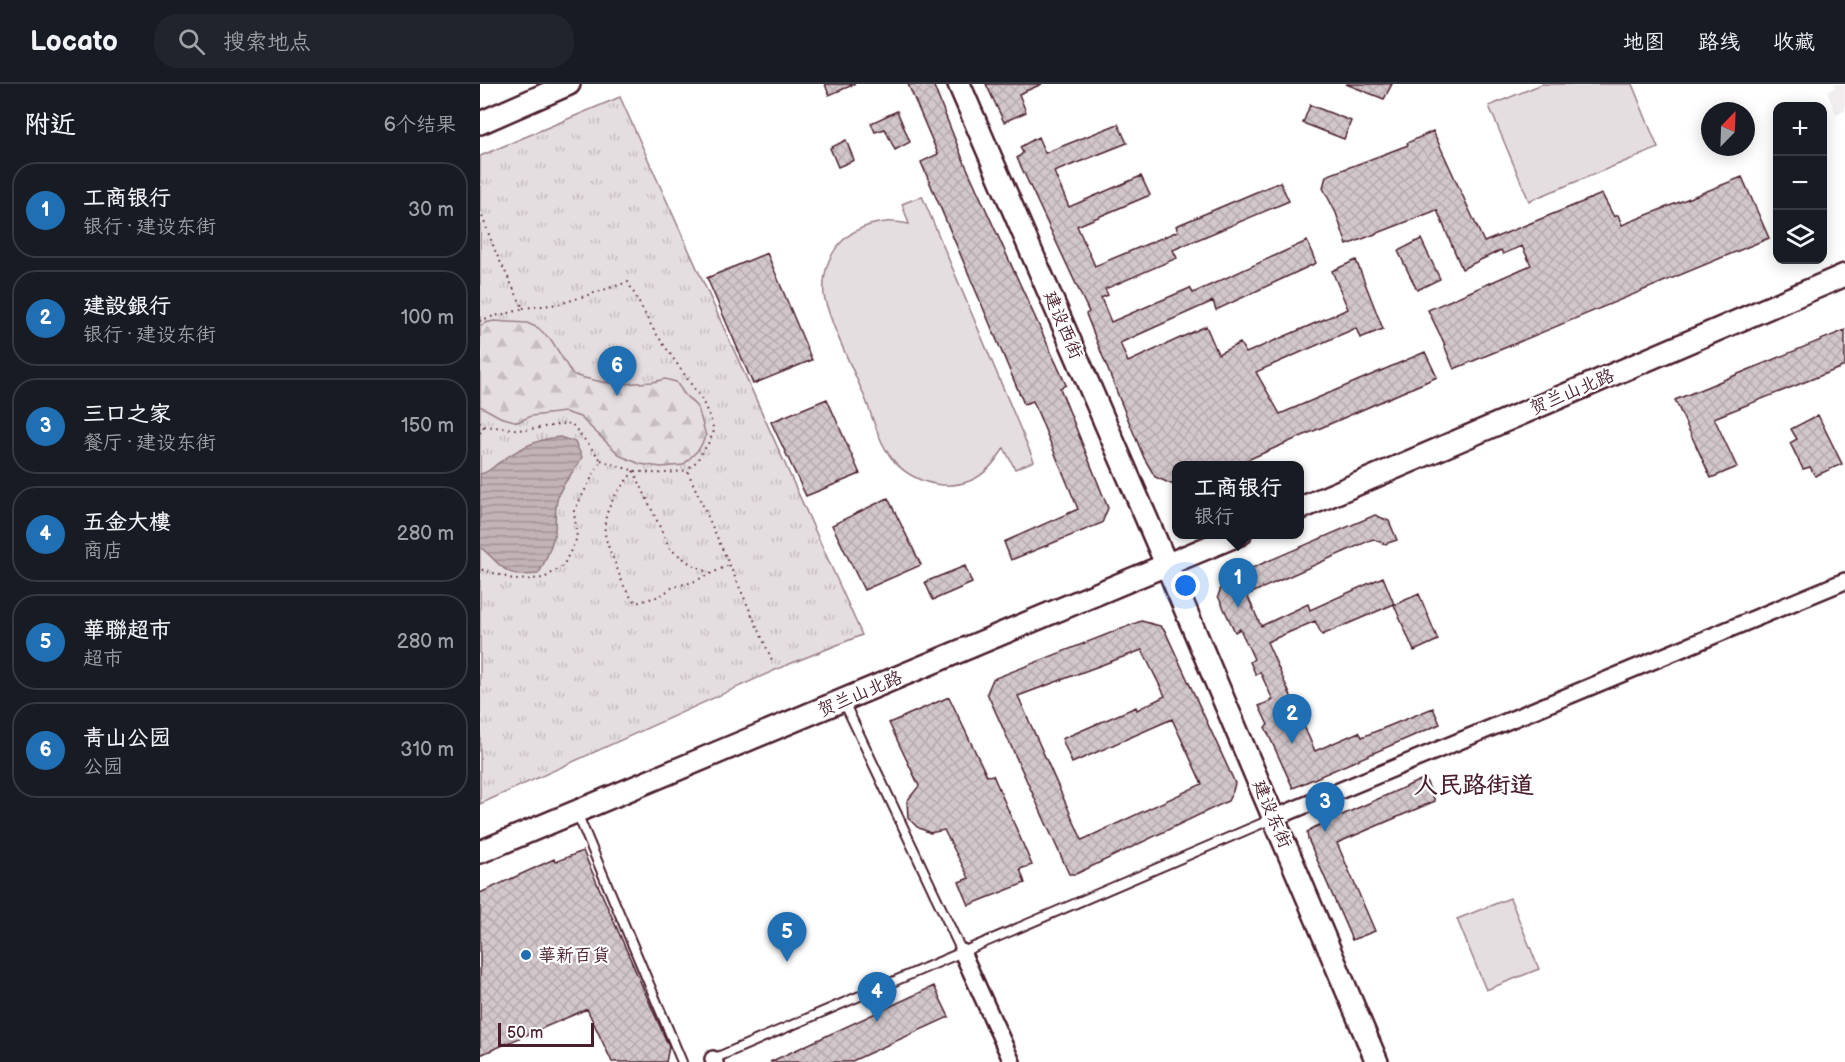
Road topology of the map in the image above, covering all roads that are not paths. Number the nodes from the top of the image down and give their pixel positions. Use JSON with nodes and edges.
{"nodes":[{"id":1,"x":569,"y":84,"type":"edge"},
{"id":2,"x":959,"y":84,"type":"edge"},
{"id":3,"x":480,"y":123,"type":"edge"},
{"id":4,"x":1845,"y":275,"type":"edge"},
{"id":5,"x":1304,"y":507,"type":"edge"},
{"id":6,"x":1229,"y":539,"type":"edge"},
{"id":7,"x":1167,"y":566,"type":"junction"},
{"id":8,"x":1845,"y":581,"type":"edge"},
{"id":9,"x":843,"y":701,"type":"junction"},
{"id":10,"x":577,"y":812,"type":"junction"},
{"id":11,"x":1274,"y":818,"type":"junction"},
{"id":12,"x":480,"y":852,"type":"edge"},
{"id":13,"x":962,"y":952,"type":"junction"},
{"id":14,"x":712,"y":1061,"type":"edge"},
{"id":15,"x":682,"y":1062,"type":"edge"},
{"id":16,"x":1012,"y":1062,"type":"edge"},
{"id":17,"x":1377,"y":1062,"type":"edge"}],
"edges":[{"from":1,"to":3,"type":"main road"},
{"from":2,"to":7,"type":"main road","name":"建设西街"},
{"from":4,"to":5,"type":"main road","name":"贺兰山北路"},
{"from":6,"to":7,"type":"main road","name":"贺兰山北路"},
{"from":7,"to":9,"type":"main road","name":"贺兰山北路"},
{"from":7,"to":11,"type":"main road","name":"建设东街"},
{"from":8,"to":11,"type":"street"},
{"from":9,"to":10,"type":"main road","name":"贺兰山北路"},
{"from":9,"to":13,"type":"lane"},
{"from":10,"to":12,"type":"main road","name":"贺兰山北路"},
{"from":10,"to":15,"type":"lane"},
{"from":11,"to":13,"type":"lane"},
{"from":11,"to":17,"type":"main road","name":"建设东街"},
{"from":13,"to":14,"type":"lane"},
{"from":13,"to":16,"type":"street"}]}
